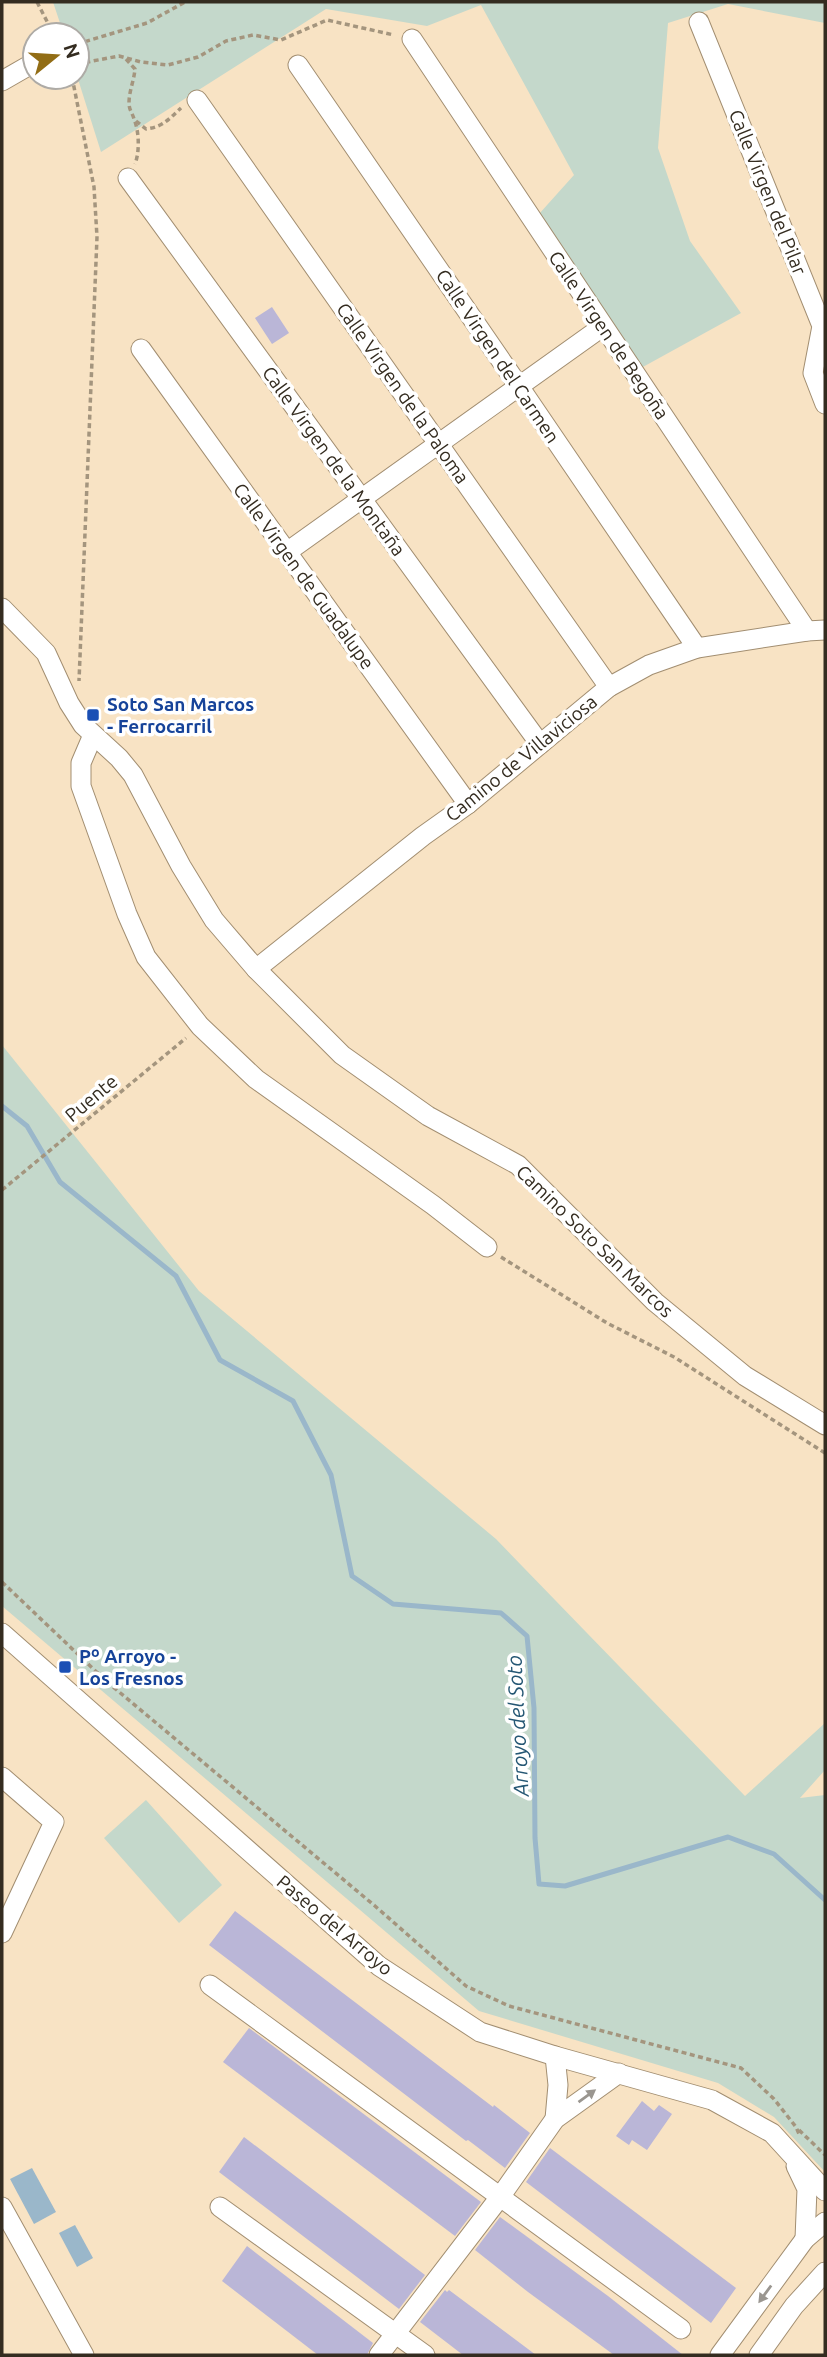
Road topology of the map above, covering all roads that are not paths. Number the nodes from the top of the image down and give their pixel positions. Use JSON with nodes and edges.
{"nodes":[{"id":1,"x":699,"y":22,"type":"dead end"},
{"id":2,"x":412,"y":39,"type":"road end"},
{"id":3,"x":298,"y":65,"type":"dead end"},
{"id":4,"x":21,"y":70,"type":"edge"},
{"id":5,"x":2,"y":81,"type":"edge"},
{"id":6,"x":197,"y":100,"type":"road end"},
{"id":7,"x":128,"y":177,"type":"road end"},
{"id":8,"x":602,"y":327,"type":"junction"},
{"id":9,"x":141,"y":349,"type":"dead end"},
{"id":10,"x":519,"y":385,"type":"junction"},
{"id":11,"x":825,"y":404,"type":"edge"},
{"id":12,"x":439,"y":445,"type":"junction"},
{"id":13,"x":361,"y":498,"type":"junction"},
{"id":14,"x":287,"y":552,"type":"junction"},
{"id":15,"x":2,"y":608,"type":"edge"},
{"id":16,"x":816,"y":630,"type":"edge"},
{"id":17,"x":697,"y":648,"type":"junction"},
{"id":18,"x":609,"y":687,"type":"junction"},
{"id":19,"x":93,"y":735,"type":"junction"},
{"id":20,"x":540,"y":744,"type":"junction"},
{"id":21,"x":468,"y":804,"type":"junction"},
{"id":22,"x":256,"y":969,"type":"junction"},
{"id":23,"x":487,"y":1247,"type":"road end"},
{"id":24,"x":825,"y":1425,"type":"edge"},
{"id":25,"x":4,"y":1636,"type":"edge"},
{"id":26,"x":2,"y":1777,"type":"edge"},
{"id":27,"x":2,"y":1933,"type":"edge"},
{"id":28,"x":210,"y":1985,"type":"dead end"},
{"id":29,"x":555,"y":2056,"type":"junction"},
{"id":30,"x":619,"y":2073,"type":"junction"},
{"id":31,"x":555,"y":2119,"type":"junction"},
{"id":32,"x":795,"y":2144,"type":"junction"},
{"id":33,"x":825,"y":2191,"type":"edge"},
{"id":34,"x":500,"y":2197,"type":"junction"},
{"id":35,"x":2,"y":2207,"type":"edge"},
{"id":36,"x":220,"y":2207,"type":"dead end"},
{"id":37,"x":825,"y":2222,"type":"edge"},
{"id":38,"x":805,"y":2239,"type":"junction"},
{"id":39,"x":825,"y":2272,"type":"edge"},
{"id":40,"x":681,"y":2329,"type":"dead end"},
{"id":41,"x":395,"y":2334,"type":"junction"},
{"id":42,"x":84,"y":2355,"type":"edge"},
{"id":43,"x":379,"y":2355,"type":"edge"},
{"id":44,"x":425,"y":2355,"type":"edge"},
{"id":45,"x":720,"y":2355,"type":"edge"},
{"id":46,"x":758,"y":2355,"type":"edge"}],
"edges":[{"from":1,"to":11,"type":"street","name":"Calle Virgen del Pilar"},
{"from":2,"to":8,"type":"street","name":"Calle Virgen de Begoña"},
{"from":3,"to":10,"type":"street","name":"Calle Virgen del Carmen"},
{"from":4,"to":5,"type":"street"},
{"from":6,"to":12,"type":"street","name":"Calle Virgen de la Paloma"},
{"from":7,"to":13,"type":"street","name":"Calle Virgen de la Montaña"},
{"from":8,"to":10,"type":"street"},
{"from":8,"to":16,"type":"street","name":"Calle Virgen de Begoña"},
{"from":9,"to":14,"type":"street","name":"Calle Virgen de Guadalupe"},
{"from":10,"to":12,"type":"street"},
{"from":10,"to":17,"type":"street","name":"Calle Virgen del Carmen"},
{"from":12,"to":13,"type":"street"},
{"from":12,"to":18,"type":"street","name":"Calle Virgen de la Paloma"},
{"from":13,"to":14,"type":"street"},
{"from":13,"to":20,"type":"street","name":"Calle Virgen de la Montaña"},
{"from":14,"to":21,"type":"street","name":"Calle Virgen de Guadalupe"},
{"from":15,"to":19,"type":"street","name":"Camino Soto San Marcos"},
{"from":16,"to":17,"type":"street","name":"Camino de Villaviciosa"},
{"from":17,"to":18,"type":"street","name":"Camino de Villaviciosa"},
{"from":18,"to":20,"type":"street","name":"Camino de Villaviciosa"},
{"from":19,"to":22,"type":"street","name":"Camino Soto San Marcos"},
{"from":19,"to":23,"type":"street"},
{"from":20,"to":21,"type":"street","name":"Camino de Villaviciosa"},
{"from":21,"to":22,"type":"street","name":"Camino de Villaviciosa"},
{"from":22,"to":24,"type":"street","name":"Camino Soto San Marcos"},
{"from":25,"to":29,"type":"street","name":"Paseo del Arroyo"},
{"from":26,"to":27,"type":"street"},
{"from":28,"to":34,"type":"street"},
{"from":29,"to":30,"type":"street","name":"Paseo del Arroyo"},
{"from":29,"to":31,"type":"street"},
{"from":31,"to":30,"type":"street","one_way":true},
{"from":30,"to":32,"type":"street","name":"Paseo del Arroyo"},
{"from":31,"to":34,"type":"street"},
{"from":32,"to":33,"type":"street","name":"Paseo del Arroyo"},
{"from":32,"to":38,"type":"street"},
{"from":34,"to":40,"type":"street"},
{"from":34,"to":41,"type":"street"},
{"from":35,"to":42,"type":"street"},
{"from":36,"to":41,"type":"street"},
{"from":37,"to":38,"type":"street"},
{"from":38,"to":45,"type":"street","one_way":true},
{"from":39,"to":46,"type":"street"},
{"from":41,"to":43,"type":"street"},
{"from":41,"to":44,"type":"street"}]}
